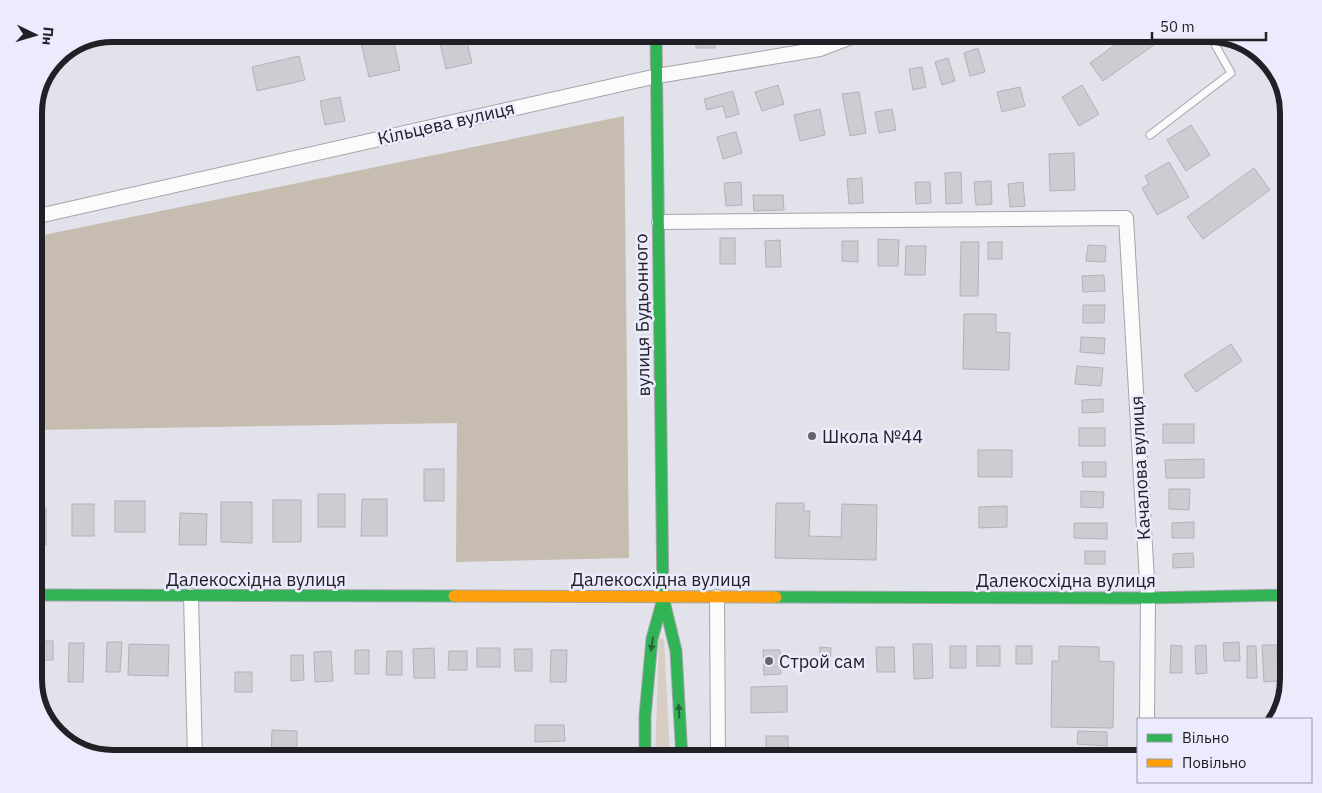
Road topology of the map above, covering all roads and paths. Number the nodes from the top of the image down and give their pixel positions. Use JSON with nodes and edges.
{"nodes":[{"id":1,"x":656,"y":42,"type":"edge"},
{"id":2,"x":838,"y":42,"type":"edge"},
{"id":3,"x":1214,"y":43,"type":"edge"},
{"id":4,"x":657,"y":76,"type":"junction"},
{"id":5,"x":1150,"y":135,"type":"dead end"},
{"id":6,"x":43,"y":215,"type":"edge"},
{"id":7,"x":659,"y":222,"type":"junction"},
{"id":8,"x":43,"y":595,"type":"edge"},
{"id":9,"x":1280,"y":595,"type":"edge"},
{"id":10,"x":191,"y":596,"type":"junction"},
{"id":11,"x":663,"y":597,"type":"junction"},
{"id":12,"x":717,"y":597,"type":"junction"},
{"id":13,"x":1148,"y":598,"type":"junction"},
{"id":14,"x":1147,"y":718,"type":"edge"},
{"id":15,"x":195,"y":750,"type":"edge"},
{"id":16,"x":645,"y":750,"type":"edge"},
{"id":17,"x":682,"y":750,"type":"edge"},
{"id":18,"x":718,"y":750,"type":"edge"}],
"edges":[{"from":1,"to":4,"type":"street","name":"вулиця Будьонного"},
{"from":2,"to":4,"type":"street","name":"Кільцева вулиця"},
{"from":3,"to":5,"type":"lane"},
{"from":4,"to":6,"type":"street","name":"Кільцева вулиця"},
{"from":4,"to":7,"type":"street","name":"вулиця Будьонного"},
{"from":7,"to":11,"type":"street","name":"вулиця Будьонного"},
{"from":7,"to":13,"type":"street","name":"Качалова вулиця"},
{"from":8,"to":10,"type":"street","name":"Далекосхідна вулиця"},
{"from":9,"to":13,"type":"street","name":"Далекосхідна вулиця"},
{"from":10,"to":11,"type":"street","name":"Далекосхідна вулиця"},
{"from":10,"to":15,"type":"street"},
{"from":11,"to":12,"type":"street","name":"Далекосхідна вулиця"},
{"from":11,"to":16,"type":"street","name":"вулиця Будьонного","one_way":true},
{"from":17,"to":11,"type":"street","name":"вулиця Будьонного","one_way":true},
{"from":12,"to":13,"type":"street","name":"Далекосхідна вулиця"},
{"from":12,"to":18,"type":"street"},
{"from":13,"to":14,"type":"street","name":"Качалова вулиця"}]}
